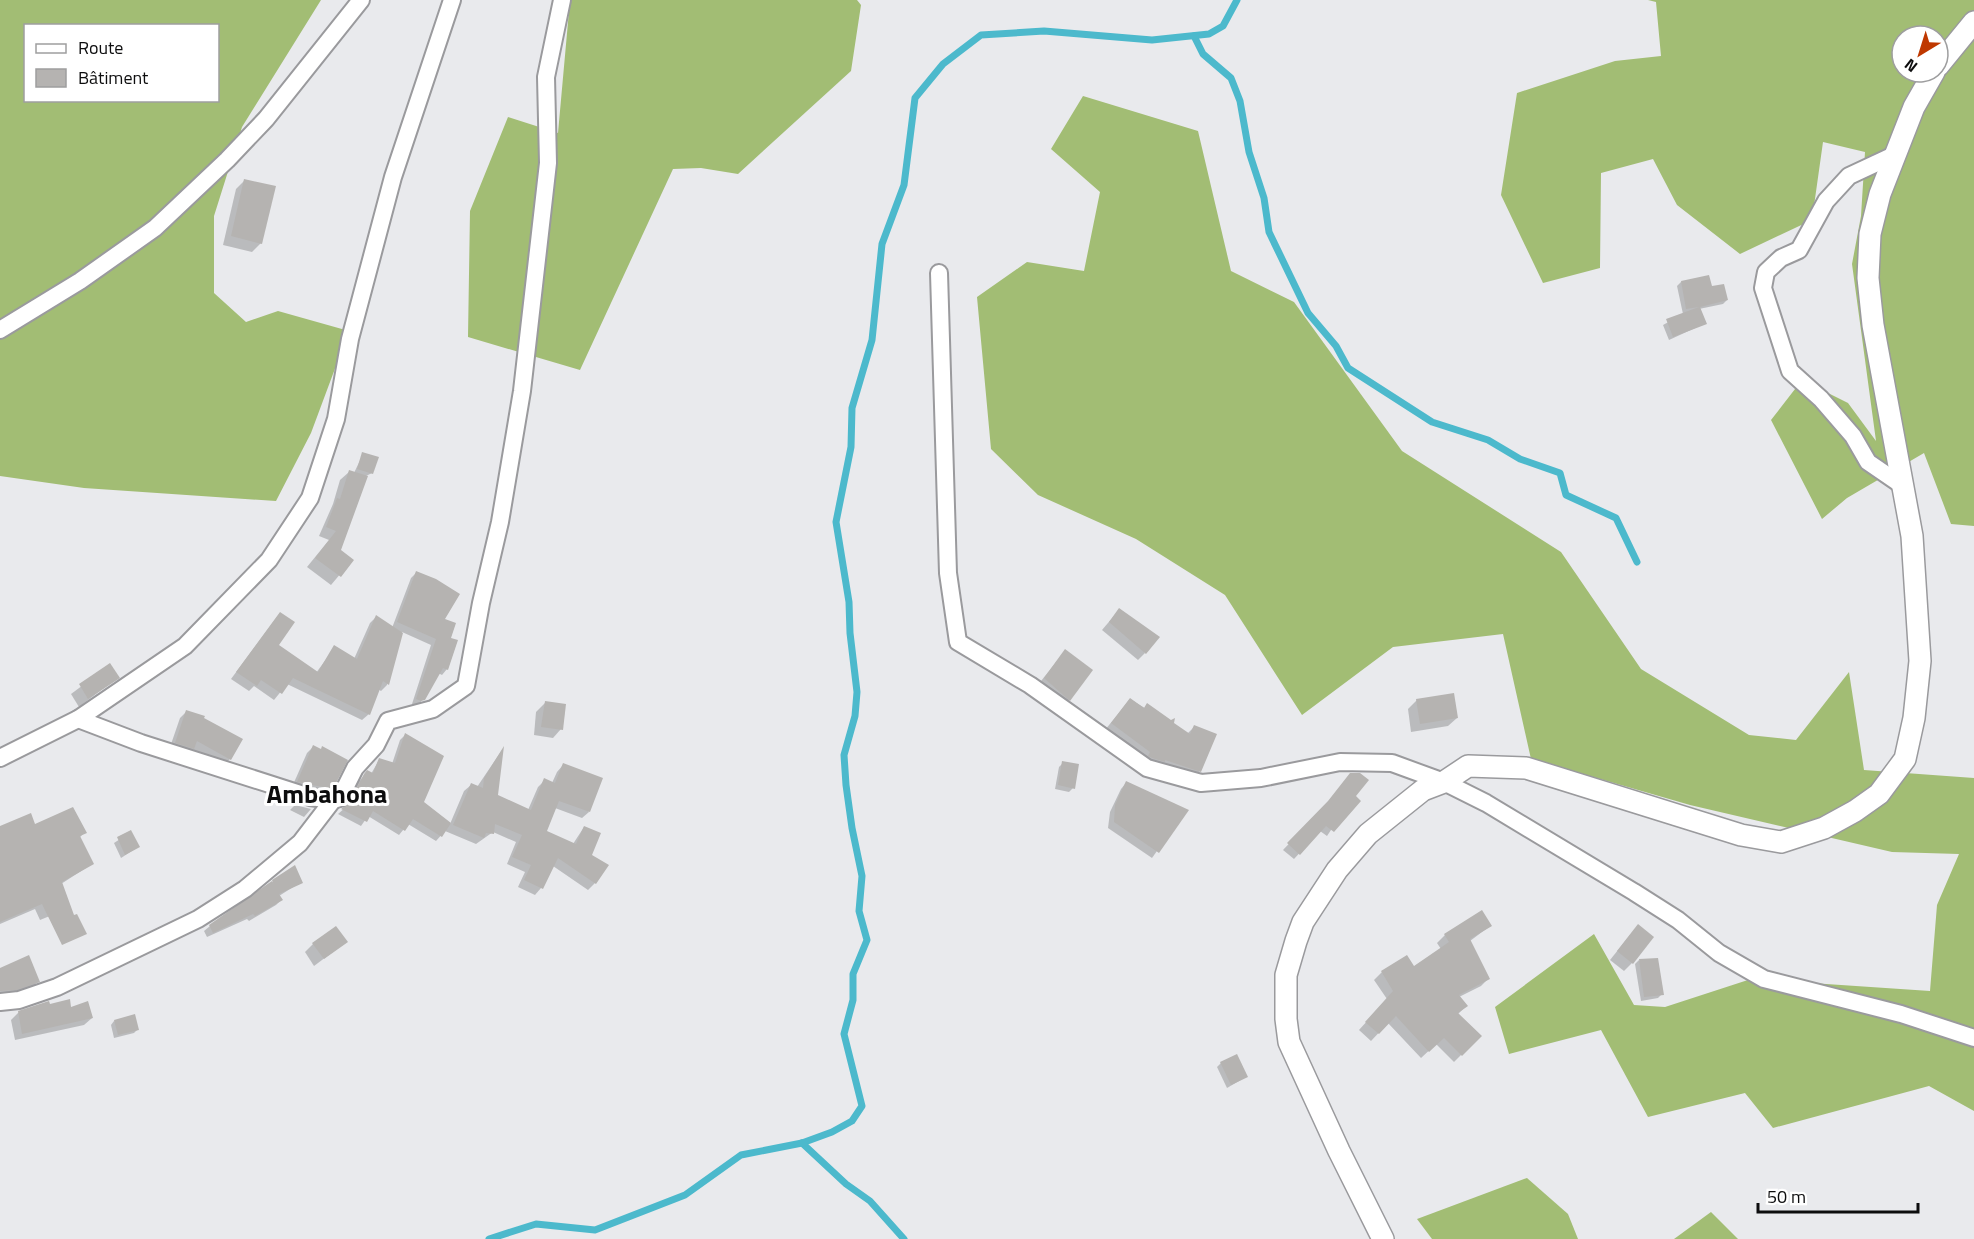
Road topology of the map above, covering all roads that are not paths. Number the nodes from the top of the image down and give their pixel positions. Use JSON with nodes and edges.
{"nodes":[{"id":1,"x":361,"y":0,"type":"edge"},
{"id":2,"x":452,"y":0,"type":"edge"},
{"id":3,"x":562,"y":0,"type":"edge"},
{"id":4,"x":1974,"y":22,"type":"edge"},
{"id":5,"x":1950,"y":51,"type":"edge"},
{"id":6,"x":1927,"y":84,"type":"edge"},
{"id":7,"x":1894,"y":155,"type":"junction"},
{"id":8,"x":939,"y":273,"type":"dead end"},
{"id":9,"x":0,"y":330,"type":"edge"},
{"id":10,"x":1903,"y":486,"type":"junction"},
{"id":11,"x":78,"y":719,"type":"junction"},
{"id":12,"x":0,"y":758,"type":"edge"},
{"id":13,"x":1444,"y":782,"type":"junction"},
{"id":14,"x":333,"y":800,"type":"junction"},
{"id":15,"x":0,"y":1002,"type":"edge"},
{"id":16,"x":1974,"y":1038,"type":"edge"},
{"id":17,"x":1383,"y":1239,"type":"edge"}],
"edges":[{"from":1,"to":9,"type":"street"},
{"from":2,"to":11,"type":"street"},
{"from":3,"to":14,"type":"street"},
{"from":4,"to":5,"type":"street"},
{"from":6,"to":7,"type":"street"},
{"from":7,"to":10,"type":"street"},
{"from":7,"to":10,"type":"street"},
{"from":8,"to":13,"type":"street"},
{"from":10,"to":13,"type":"street"},
{"from":11,"to":12,"type":"street"},
{"from":11,"to":14,"type":"street"},
{"from":13,"to":16,"type":"street"},
{"from":13,"to":17,"type":"street"},
{"from":14,"to":15,"type":"street"}]}
